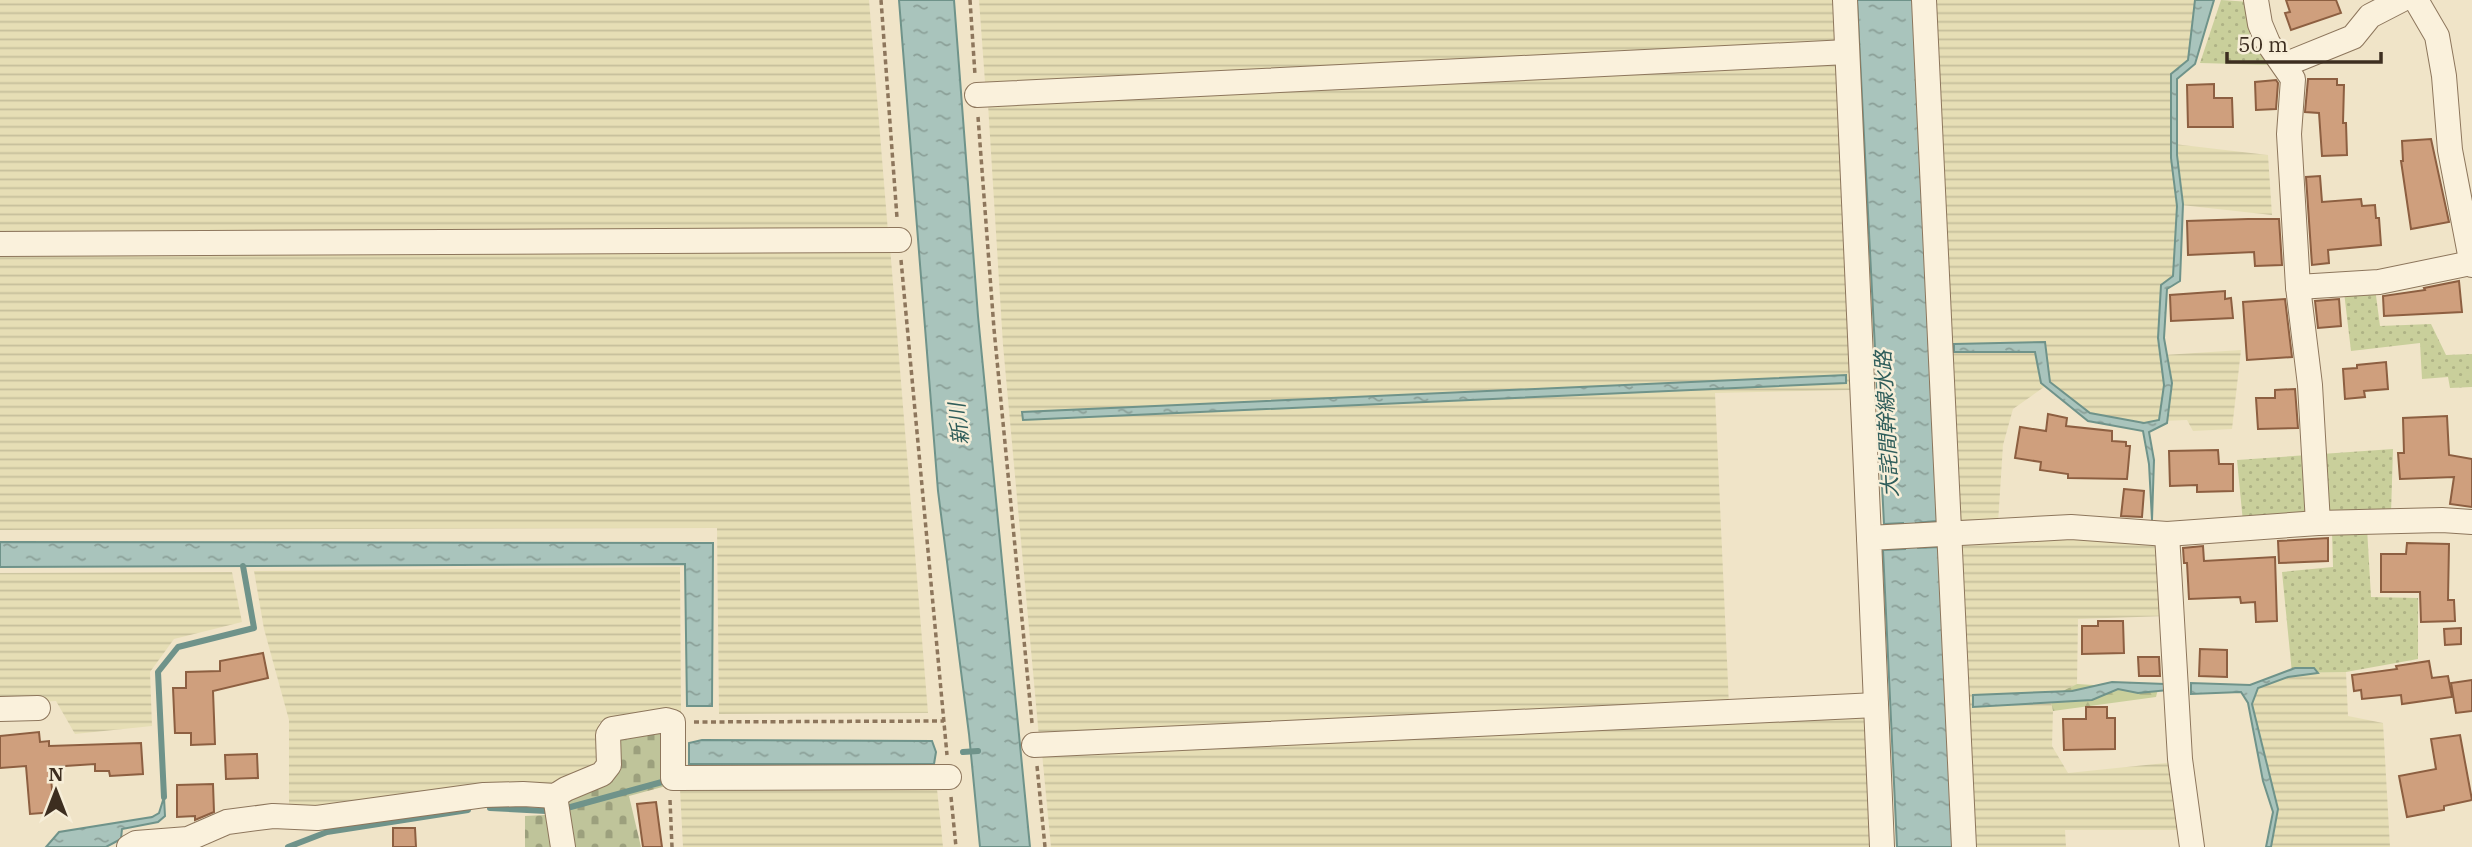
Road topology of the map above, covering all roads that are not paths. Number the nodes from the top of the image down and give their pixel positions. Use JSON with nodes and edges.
{"nodes":[{"id":1,"x":1845,"y":0,"type":"edge"},
{"id":2,"x":1924,"y":0,"type":"edge"},
{"id":3,"x":2401,"y":0,"type":"edge"},
{"id":4,"x":2416,"y":0,"type":"edge"},
{"id":5,"x":2256,"y":1,"type":"edge"},
{"id":6,"x":1847,"y":52,"type":"junction"},
{"id":7,"x":2284,"y":65,"type":"junction"},
{"id":8,"x":977,"y":94,"type":"road end"},
{"id":9,"x":899,"y":240,"type":"road end"},
{"id":10,"x":0,"y":244,"type":"edge"},
{"id":11,"x":2472,"y":264,"type":"edge"},
{"id":12,"x":2298,"y":287,"type":"junction"},
{"id":13,"x":2472,"y":522,"type":"edge"},
{"id":14,"x":2318,"y":523,"type":"junction"},
{"id":15,"x":1950,"y":532,"type":"junction"},
{"id":16,"x":2167,"y":534,"type":"junction"},
{"id":17,"x":1869,"y":538,"type":"junction"},
{"id":18,"x":1875,"y":705,"type":"junction"},
{"id":19,"x":38,"y":708,"type":"dead end"},
{"id":20,"x":0,"y":709,"type":"edge"},
{"id":21,"x":1034,"y":745,"type":"road end"},
{"id":22,"x":949,"y":777,"type":"road end"},
{"id":23,"x":555,"y":796,"type":"junction"},
{"id":24,"x":130,"y":847,"type":"edge"},
{"id":25,"x":563,"y":847,"type":"edge"},
{"id":26,"x":1882,"y":847,"type":"edge"},
{"id":27,"x":1964,"y":847,"type":"edge"},
{"id":28,"x":2192,"y":847,"type":"edge"}],
"edges":[{"from":1,"to":6,"type":"street"},
{"from":2,"to":15,"type":"street"},
{"from":3,"to":7,"type":"street"},
{"from":4,"to":11,"type":"street"},
{"from":5,"to":7,"type":"street"},
{"from":6,"to":8,"type":"street"},
{"from":6,"to":17,"type":"street"},
{"from":7,"to":12,"type":"street"},
{"from":9,"to":10,"type":"street"},
{"from":11,"to":12,"type":"street"},
{"from":12,"to":14,"type":"street"},
{"from":13,"to":14,"type":"street"},
{"from":14,"to":16,"type":"street"},
{"from":15,"to":16,"type":"street"},
{"from":15,"to":17,"type":"street"},
{"from":15,"to":27,"type":"street"},
{"from":16,"to":28,"type":"street"},
{"from":17,"to":18,"type":"street"},
{"from":18,"to":21,"type":"street"},
{"from":18,"to":26,"type":"street"},
{"from":19,"to":20,"type":"street"},
{"from":22,"to":23,"type":"street"},
{"from":23,"to":24,"type":"street"},
{"from":23,"to":25,"type":"street"}]}
